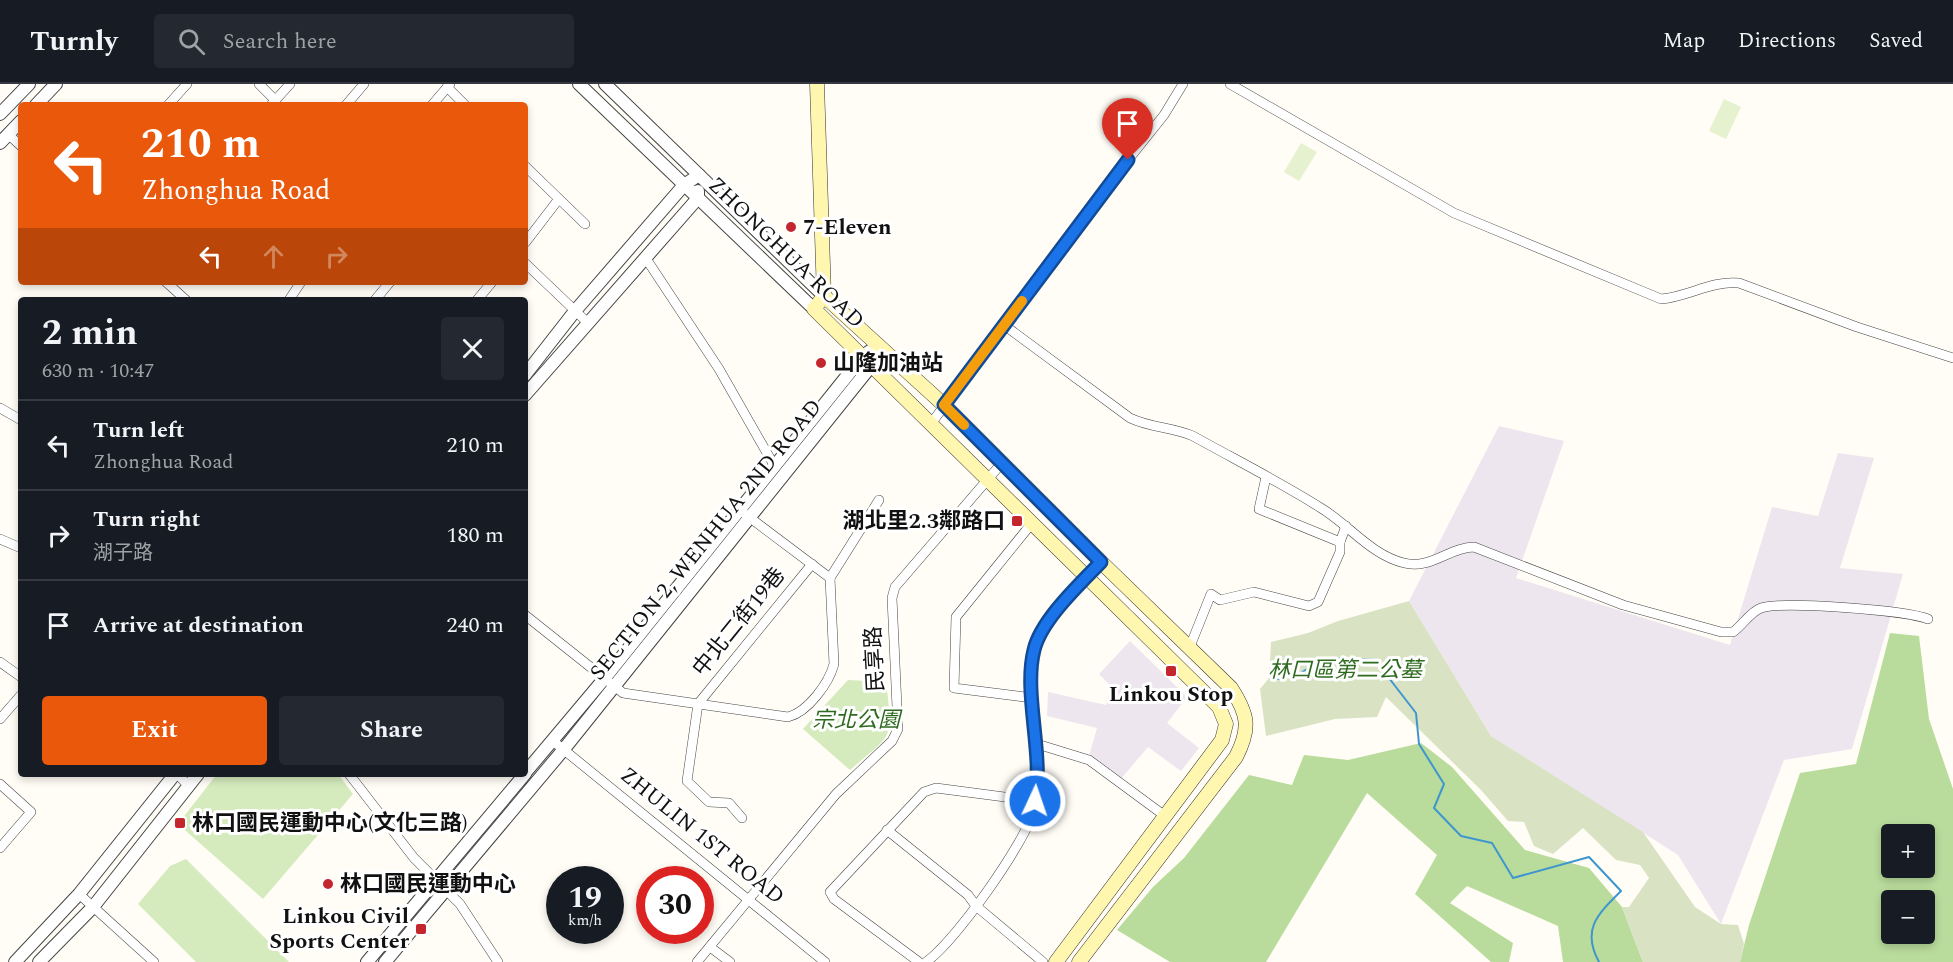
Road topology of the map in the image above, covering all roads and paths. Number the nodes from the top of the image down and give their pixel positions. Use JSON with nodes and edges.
{"nodes":[{"id":1,"x":29,"y":84,"type":"edge"},
{"id":2,"x":56,"y":84,"type":"edge"},
{"id":3,"x":187,"y":84,"type":"edge"},
{"id":4,"x":259,"y":84,"type":"edge"},
{"id":5,"x":290,"y":84,"type":"edge"},
{"id":6,"x":364,"y":84,"type":"edge"},
{"id":7,"x":579,"y":84,"type":"edge"},
{"id":8,"x":605,"y":84,"type":"edge"},
{"id":9,"x":817,"y":84,"type":"edge"},
{"id":10,"x":1183,"y":84,"type":"edge"},
{"id":11,"x":1230,"y":84,"type":"edge"},
{"id":12,"x":449,"y":86,"type":"edge"},
{"id":13,"x":39,"y":102,"type":"edge"},
{"id":14,"x":171,"y":102,"type":"edge"},
{"id":15,"x":272,"y":102,"type":"edge"},
{"id":16,"x":274,"y":102,"type":"edge"},
{"id":17,"x":349,"y":102,"type":"edge"},
{"id":18,"x":435,"y":102,"type":"edge"},
{"id":19,"x":462,"y":102,"type":"edge"},
{"id":20,"x":0,"y":114,"type":"edge"},
{"id":21,"x":18,"y":124,"type":"edge"},
{"id":22,"x":4,"y":139,"type":"edge"},
{"id":23,"x":18,"y":145,"type":"edge"},
{"id":24,"x":528,"y":169,"type":"edge"},
{"id":25,"x":699,"y":175,"type":"junction"},
{"id":26,"x":684,"y":185,"type":"junction"},
{"id":27,"x":698,"y":198,"type":"junction"},
{"id":28,"x":558,"y":200,"type":"junction"},
{"id":29,"x":585,"y":224,"type":"dead end"},
{"id":30,"x":528,"y":239,"type":"edge"},
{"id":31,"x":645,"y":257,"type":"junction"},
{"id":32,"x":528,"y":266,"type":"edge"},
{"id":33,"x":169,"y":285,"type":"edge"},
{"id":34,"x":388,"y":285,"type":"edge"},
{"id":35,"x":490,"y":285,"type":"edge"},
{"id":36,"x":824,"y":296,"type":"junction"},
{"id":37,"x":183,"y":297,"type":"edge"},
{"id":38,"x":378,"y":297,"type":"edge"},
{"id":39,"x":480,"y":297,"type":"edge"},
{"id":40,"x":814,"y":309,"type":"junction"},
{"id":41,"x":575,"y":311,"type":"junction"},
{"id":42,"x":588,"y":323,"type":"junction"},
{"id":43,"x":1004,"y":325,"type":"junction"},
{"id":44,"x":878,"y":345,"type":"junction"},
{"id":45,"x":1953,"y":358,"type":"edge"},
{"id":46,"x":867,"y":361,"type":"junction"},
{"id":47,"x":528,"y":371,"type":"edge"},
{"id":48,"x":528,"y":392,"type":"edge"},
{"id":49,"x":944,"y":405,"type":"junction"},
{"id":50,"x":0,"y":408,"type":"edge"},
{"id":51,"x":18,"y":418,"type":"edge"},
{"id":52,"x":930,"y":424,"type":"junction"},
{"id":53,"x":1001,"y":464,"type":"junction"},
{"id":54,"x":775,"y":467,"type":"junction"},
{"id":55,"x":1266,"y":477,"type":"junction"},
{"id":56,"x":987,"y":478,"type":"junction"},
{"id":57,"x":879,"y":500,"type":"dead end"},
{"id":58,"x":740,"y":511,"type":"junction"},
{"id":59,"x":751,"y":519,"type":"junction"},
{"id":60,"x":1032,"y":523,"type":"junction"},
{"id":61,"x":1346,"y":526,"type":"junction"},
{"id":62,"x":0,"y":539,"type":"edge"},
{"id":63,"x":1340,"y":542,"type":"junction"},
{"id":64,"x":18,"y":547,"type":"edge"},
{"id":65,"x":1101,"y":562,"type":"junction"},
{"id":66,"x":812,"y":564,"type":"junction"},
{"id":67,"x":830,"y":578,"type":"junction"},
{"id":68,"x":1086,"y":578,"type":"junction"},
{"id":69,"x":528,"y":617,"type":"edge"},
{"id":70,"x":1928,"y":619,"type":"dead end"},
{"id":71,"x":1189,"y":649,"type":"junction"},
{"id":72,"x":0,"y":662,"type":"edge"},
{"id":73,"x":18,"y":675,"type":"edge"},
{"id":74,"x":604,"y":679,"type":"junction"},
{"id":75,"x":615,"y":688,"type":"junction"},
{"id":76,"x":18,"y":698,"type":"edge"},
{"id":77,"x":1033,"y":698,"type":"junction"},
{"id":78,"x":698,"y":704,"type":"junction"},
{"id":79,"x":0,"y":719,"type":"edge"},
{"id":80,"x":553,"y":741,"type":"junction"},
{"id":81,"x":1037,"y":744,"type":"junction"},
{"id":82,"x":564,"y":749,"type":"junction"},
{"id":83,"x":528,"y":770,"type":"edge"},
{"id":84,"x":174,"y":777,"type":"edge"},
{"id":85,"x":179,"y":777,"type":"edge"},
{"id":86,"x":196,"y":777,"type":"edge"},
{"id":87,"x":351,"y":777,"type":"edge"},
{"id":88,"x":522,"y":777,"type":"edge"},
{"id":89,"x":0,"y":784,"type":"edge"},
{"id":90,"x":189,"y":786,"type":"junction"},
{"id":91,"x":1035,"y":801,"type":"junction"},
{"id":92,"x":1165,"y":816,"type":"junction"},
{"id":93,"x":742,"y":818,"type":"dead end"},
{"id":94,"x":887,"y":830,"type":"junction"},
{"id":95,"x":0,"y":848,"type":"edge"},
{"id":96,"x":434,"y":880,"type":"junction"},
{"id":97,"x":444,"y":891,"type":"junction"},
{"id":98,"x":79,"y":894,"type":"junction"},
{"id":99,"x":748,"y":900,"type":"junction"},
{"id":100,"x":976,"y":906,"type":"junction"},
{"id":101,"x":93,"y":907,"type":"junction"},
{"id":102,"x":710,"y":947,"type":"junction"},
{"id":103,"x":15,"y":962,"type":"edge"},
{"id":104,"x":39,"y":962,"type":"edge"},
{"id":105,"x":154,"y":962,"type":"edge"},
{"id":106,"x":367,"y":962,"type":"edge"},
{"id":107,"x":385,"y":962,"type":"edge"},
{"id":108,"x":498,"y":962,"type":"edge"},
{"id":109,"x":697,"y":962,"type":"edge"},
{"id":110,"x":730,"y":962,"type":"edge"},
{"id":111,"x":825,"y":962,"type":"edge"},
{"id":112,"x":919,"y":962,"type":"edge"},
{"id":113,"x":926,"y":962,"type":"edge"},
{"id":114,"x":1043,"y":962,"type":"edge"},
{"id":115,"x":1056,"y":962,"type":"edge"},
{"id":116,"x":1079,"y":962,"type":"edge"}],
"edges":[{"from":1,"to":20,"type":"street"},
{"from":2,"to":13,"type":"street"},
{"from":3,"to":14,"type":"street"},
{"from":4,"to":15,"type":"street"},
{"from":5,"to":16,"type":"street"},
{"from":6,"to":17,"type":"street"},
{"from":7,"to":26,"type":"street","name":"ZHONGHUA ROAD"},
{"from":8,"to":25,"type":"street","name":"ZHONGHUA ROAD"},
{"from":9,"to":36,"type":"main road"},
{"from":10,"to":43,"type":"street"},
{"from":11,"to":45,"type":"street"},
{"from":12,"to":18,"type":"street"},
{"from":12,"to":19,"type":"street"},
{"from":21,"to":22,"type":"street"},
{"from":22,"to":23,"type":"street"},
{"from":24,"to":28,"type":"street"},
{"from":25,"to":26,"type":"street"},
{"from":25,"to":27,"type":"street"},
{"from":25,"to":36,"type":"street","name":"ZHONGHUA ROAD"},
{"from":26,"to":27,"type":"street","name":"ZHONGHUA ROAD"},
{"from":26,"to":41,"type":"street"},
{"from":27,"to":31,"type":"street"},
{"from":27,"to":40,"type":"street","name":"ZHONGHUA ROAD"},
{"from":28,"to":29,"type":"street"},
{"from":28,"to":30,"type":"street"},
{"from":31,"to":42,"type":"street"},
{"from":31,"to":54,"type":"street"},
{"from":32,"to":41,"type":"street"},
{"from":33,"to":37,"type":"street"},
{"from":34,"to":38,"type":"street"},
{"from":35,"to":39,"type":"street"},
{"from":36,"to":40,"type":"main road"},
{"from":36,"to":44,"type":"main road","name":"ZHONGHUA ROAD"},
{"from":40,"to":46,"type":"main road","name":"ZHONGHUA ROAD"},
{"from":41,"to":42,"type":"street"},
{"from":41,"to":47,"type":"street"},
{"from":42,"to":48,"type":"street"},
{"from":43,"to":49,"type":"street"},
{"from":43,"to":55,"type":"street"},
{"from":44,"to":46,"type":"street","name":"SECTION 2, WENHUA 2ND ROAD"},
{"from":44,"to":49,"type":"main road","name":"ZHONGHUA ROAD"},
{"from":46,"to":52,"type":"main road","name":"ZHONGHUA ROAD"},
{"from":46,"to":54,"type":"street","name":"SECTION 2, WENHUA 2ND ROAD"},
{"from":46,"to":59,"type":"street","name":"SECTION 2, WENHUA 2ND ROAD"},
{"from":49,"to":52,"type":"street"},
{"from":49,"to":53,"type":"main road","name":"ZHONGHUA ROAD"},
{"from":50,"to":51,"type":"street"},
{"from":52,"to":56,"type":"main road","name":"ZHONGHUA ROAD"},
{"from":53,"to":56,"type":"street","name":"民享路"},
{"from":53,"to":65,"type":"main road","name":"ZHONGHUA ROAD"},
{"from":54,"to":58,"type":"street","name":"SECTION 2, WENHUA 2ND ROAD"},
{"from":55,"to":61,"type":"street"},
{"from":55,"to":63,"type":"street"},
{"from":56,"to":60,"type":"main road","name":"ZHONGHUA ROAD"},
{"from":56,"to":99,"type":"street","name":"民享路"},
{"from":57,"to":67,"type":"street"},
{"from":58,"to":59,"type":"street"},
{"from":58,"to":74,"type":"street","name":"SECTION 2, WENHUA 2ND ROAD"},
{"from":59,"to":66,"type":"street"},
{"from":59,"to":75,"type":"street","name":"SECTION 2, WENHUA 2ND ROAD"},
{"from":60,"to":68,"type":"main road","name":"ZHONGHUA ROAD"},
{"from":60,"to":77,"type":"street"},
{"from":61,"to":63,"type":"street"},
{"from":61,"to":70,"type":"street"},
{"from":62,"to":64,"type":"street"},
{"from":63,"to":71,"type":"street"},
{"from":65,"to":68,"type":"street"},
{"from":65,"to":71,"type":"main road","name":"ZHONGHUA ROAD"},
{"from":66,"to":67,"type":"street"},
{"from":66,"to":78,"type":"street","name":"中北二街19巷"},
{"from":67,"to":78,"type":"street"},
{"from":68,"to":77,"type":"street"},
{"from":68,"to":92,"type":"main road","name":"ZHONGHUA ROAD"},
{"from":69,"to":74,"type":"street"},
{"from":71,"to":116,"type":"main road","name":"ZHONGHUA ROAD"},
{"from":72,"to":73,"type":"street"},
{"from":74,"to":75,"type":"street"},
{"from":74,"to":80,"type":"street","name":"SECTION 2, WENHUA 2ND ROAD"},
{"from":75,"to":78,"type":"street"},
{"from":75,"to":82,"type":"street","name":"SECTION 2, WENHUA 2ND ROAD"},
{"from":76,"to":79,"type":"street"},
{"from":77,"to":81,"type":"street"},
{"from":78,"to":93,"type":"street"},
{"from":80,"to":82,"type":"street","name":"ZHULIN 1ST ROAD"},
{"from":80,"to":83,"type":"street","name":"SECTION 2, WENHUA 2ND ROAD"},
{"from":81,"to":91,"type":"street"},
{"from":81,"to":92,"type":"street"},
{"from":82,"to":97,"type":"street","name":"SECTION 2, WENHUA 2ND ROAD"},
{"from":82,"to":99,"type":"street","name":"ZHULIN 1ST ROAD"},
{"from":84,"to":98,"type":"street"},
{"from":85,"to":90,"type":"street"},
{"from":86,"to":90,"type":"street"},
{"from":87,"to":96,"type":"street"},
{"from":88,"to":96,"type":"street","name":"SECTION 2, WENHUA 2ND ROAD"},
{"from":89,"to":95,"type":"street"},
{"from":90,"to":101,"type":"street"},
{"from":91,"to":94,"type":"street"},
{"from":91,"to":100,"type":"street"},
{"from":92,"to":115,"type":"main road"},
{"from":94,"to":100,"type":"street"},
{"from":94,"to":112,"type":"street"},
{"from":96,"to":97,"type":"street"},
{"from":96,"to":106,"type":"street","name":"SECTION 2, WENHUA 2ND ROAD"},
{"from":97,"to":107,"type":"street","name":"SECTION 2, WENHUA 2ND ROAD"},
{"from":97,"to":108,"type":"street"},
{"from":98,"to":101,"type":"street"},
{"from":98,"to":103,"type":"street"},
{"from":99,"to":102,"type":"street","name":"民享路"},
{"from":99,"to":111,"type":"street","name":"ZHULIN 1ST ROAD"},
{"from":100,"to":113,"type":"street"},
{"from":100,"to":114,"type":"street"},
{"from":101,"to":104,"type":"street"},
{"from":101,"to":105,"type":"street"},
{"from":102,"to":109,"type":"street","name":"民享路"},
{"from":102,"to":110,"type":"street"}]}
